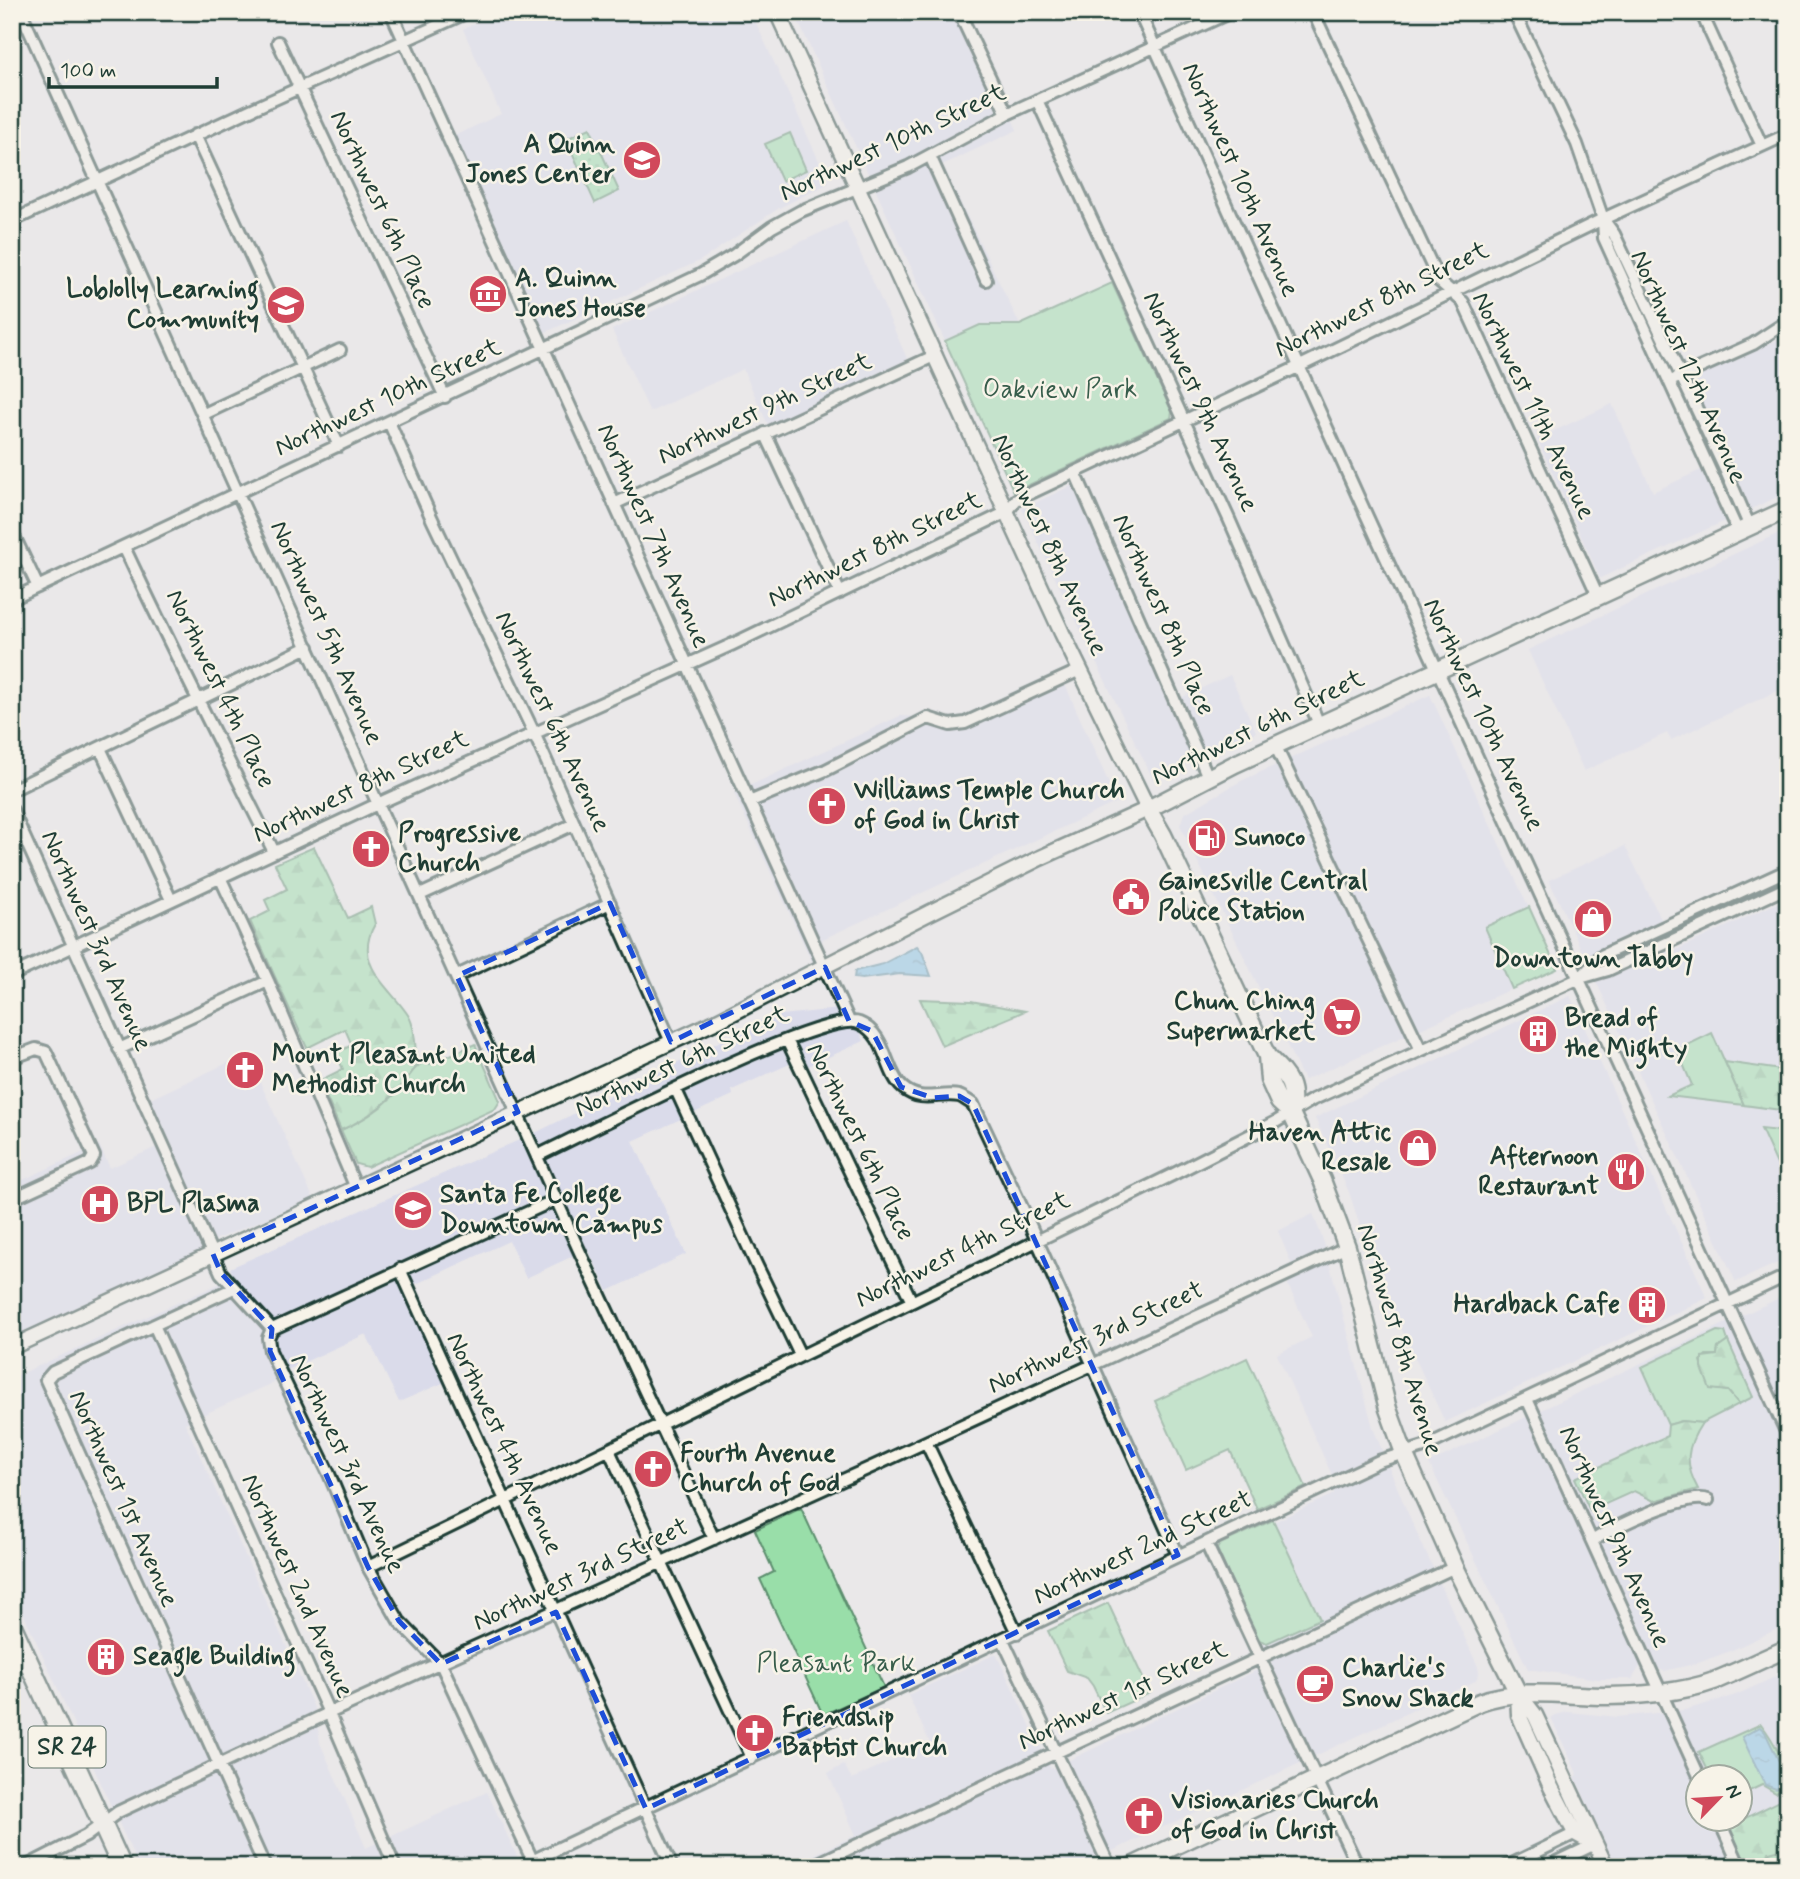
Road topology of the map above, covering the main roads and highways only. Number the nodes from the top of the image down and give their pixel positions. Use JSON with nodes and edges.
{"nodes":[{"id":1,"x":1788,"y":509,"type":"edge"},
{"id":2,"x":1148,"y":809,"type":"joint"},
{"id":3,"x":12,"y":1626,"type":"edge"},
{"id":4,"x":1788,"y":1648,"type":"edge"},
{"id":5,"x":1518,"y":1693,"type":"junction"},
{"id":6,"x":122,"y":1867,"type":"edge"},
{"id":7,"x":1130,"y":1867,"type":"edge"}],
"edges":[{"from":1,"to":2,"type":"main road","name":"Northwest 6th Street"},
{"from":2,"to":5,"type":"main road","name":"Northwest 8th Avenue"},
{"from":3,"to":6,"type":"main road","number":"SR 24"},
{"from":4,"to":5,"type":"main road"},
{"from":5,"to":7,"type":"main road"}]}
